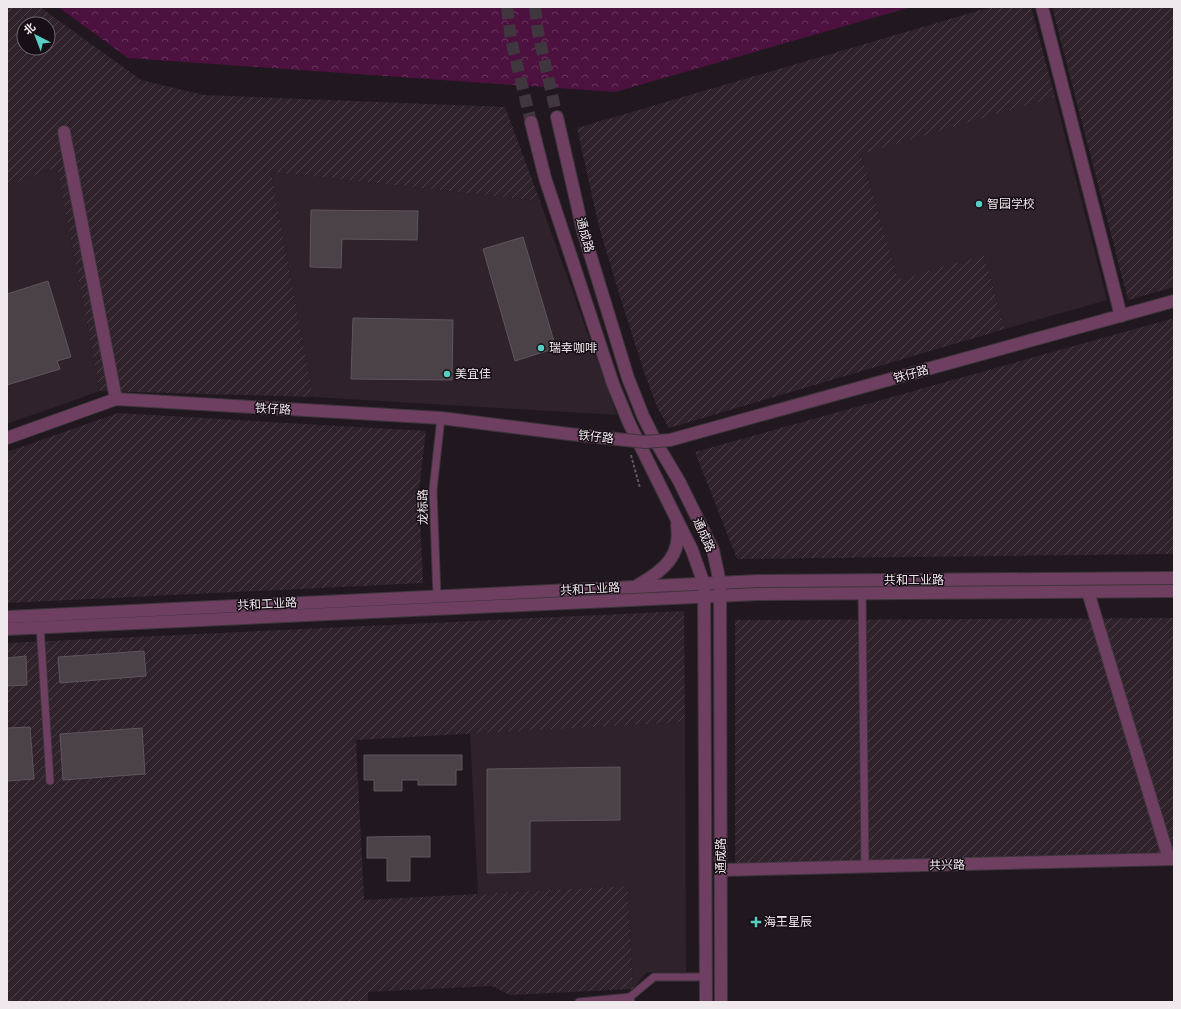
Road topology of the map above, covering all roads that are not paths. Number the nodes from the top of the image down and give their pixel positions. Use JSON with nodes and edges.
{"nodes":[{"id":1,"x":1042,"y":7,"type":"edge"},
{"id":2,"x":557,"y":117,"type":"tunnel mouth"},
{"id":3,"x":531,"y":122,"type":"tunnel mouth"},
{"id":4,"x":64,"y":132,"type":"dead end"},
{"id":5,"x":1174,"y":301,"type":"edge"},
{"id":6,"x":1121,"y":316,"type":"junction"},
{"id":7,"x":116,"y":400,"type":"junction"},
{"id":8,"x":441,"y":418,"type":"junction"},
{"id":9,"x":7,"y":438,"type":"edge"},
{"id":10,"x":676,"y":518,"type":"junction"},
{"id":11,"x":1174,"y":578,"type":"edge"},
{"id":12,"x":720,"y":583,"type":"junction"},
{"id":13,"x":704,"y":584,"type":"junction"},
{"id":14,"x":635,"y":587,"type":"junction"},
{"id":15,"x":1174,"y":591,"type":"edge"},
{"id":16,"x":1088,"y":592,"type":"junction"},
{"id":17,"x":862,"y":593,"type":"junction"},
{"id":18,"x":437,"y":596,"type":"junction"},
{"id":19,"x":720,"y":596,"type":"junction"},
{"id":20,"x":704,"y":597,"type":"junction"},
{"id":21,"x":39,"y":615,"type":"junction"},
{"id":22,"x":7,"y":616,"type":"edge"},
{"id":23,"x":40,"y":628,"type":"junction"},
{"id":24,"x":7,"y":630,"type":"edge"},
{"id":25,"x":50,"y":780,"type":"dead end"},
{"id":26,"x":1171,"y":859,"type":"edge"},
{"id":27,"x":865,"y":866,"type":"junction"},
{"id":28,"x":721,"y":870,"type":"junction"},
{"id":29,"x":706,"y":977,"type":"junction"},
{"id":30,"x":631,"y":1000,"type":"edge"},
{"id":31,"x":580,"y":1002,"type":"edge"},
{"id":32,"x":706,"y":1002,"type":"edge"},
{"id":33,"x":721,"y":1002,"type":"edge"}],
"edges":[{"from":1,"to":6,"type":"street"},
{"from":2,"to":12,"type":"street","name":"通成路"},
{"from":3,"to":10,"type":"street","name":"通成路"},
{"from":4,"to":7,"type":"street"},
{"from":5,"to":6,"type":"street","name":"铁仔路"},
{"from":6,"to":8,"type":"street","name":"铁仔路","bridge":true},
{"from":7,"to":8,"type":"street","name":"铁仔路"},
{"from":7,"to":9,"type":"street","name":"铁仔路"},
{"from":8,"to":18,"type":"lane","name":"龙标路"},
{"from":10,"to":13,"type":"street","name":"通成路"},
{"from":10,"to":14,"type":"street"},
{"from":11,"to":12,"type":"street","name":"共和工业路"},
{"from":12,"to":13,"type":"street","name":"共和工业路"},
{"from":12,"to":19,"type":"street","name":"通成路"},
{"from":13,"to":14,"type":"street","name":"共和工业路"},
{"from":13,"to":20,"type":"street","name":"通成路"},
{"from":14,"to":18,"type":"street","name":"共和工业路"},
{"from":15,"to":16,"type":"street","name":"共和工业路"},
{"from":16,"to":17,"type":"street","name":"共和工业路"},
{"from":16,"to":26,"type":"street"},
{"from":17,"to":19,"type":"street","name":"共和工业路"},
{"from":17,"to":27,"type":"lane"},
{"from":18,"to":21,"type":"street","name":"共和工业路"},
{"from":19,"to":20,"type":"street","name":"共和工业路"},
{"from":19,"to":28,"type":"street","name":"通成路"},
{"from":20,"to":23,"type":"street","name":"共和工业路"},
{"from":20,"to":29,"type":"street","name":"通成路"},
{"from":21,"to":22,"type":"street","name":"共和工业路"},
{"from":21,"to":23,"type":"lane"},
{"from":23,"to":24,"type":"street","name":"共和工业路"},
{"from":23,"to":25,"type":"lane"},
{"from":26,"to":27,"type":"street","name":"共兴路"},
{"from":27,"to":28,"type":"street","name":"共兴路"},
{"from":28,"to":33,"type":"street","name":"通成路"},
{"from":29,"to":30,"type":"lane"},
{"from":29,"to":32,"type":"street","name":"通成路"},
{"from":30,"to":31,"type":"lane"}]}
